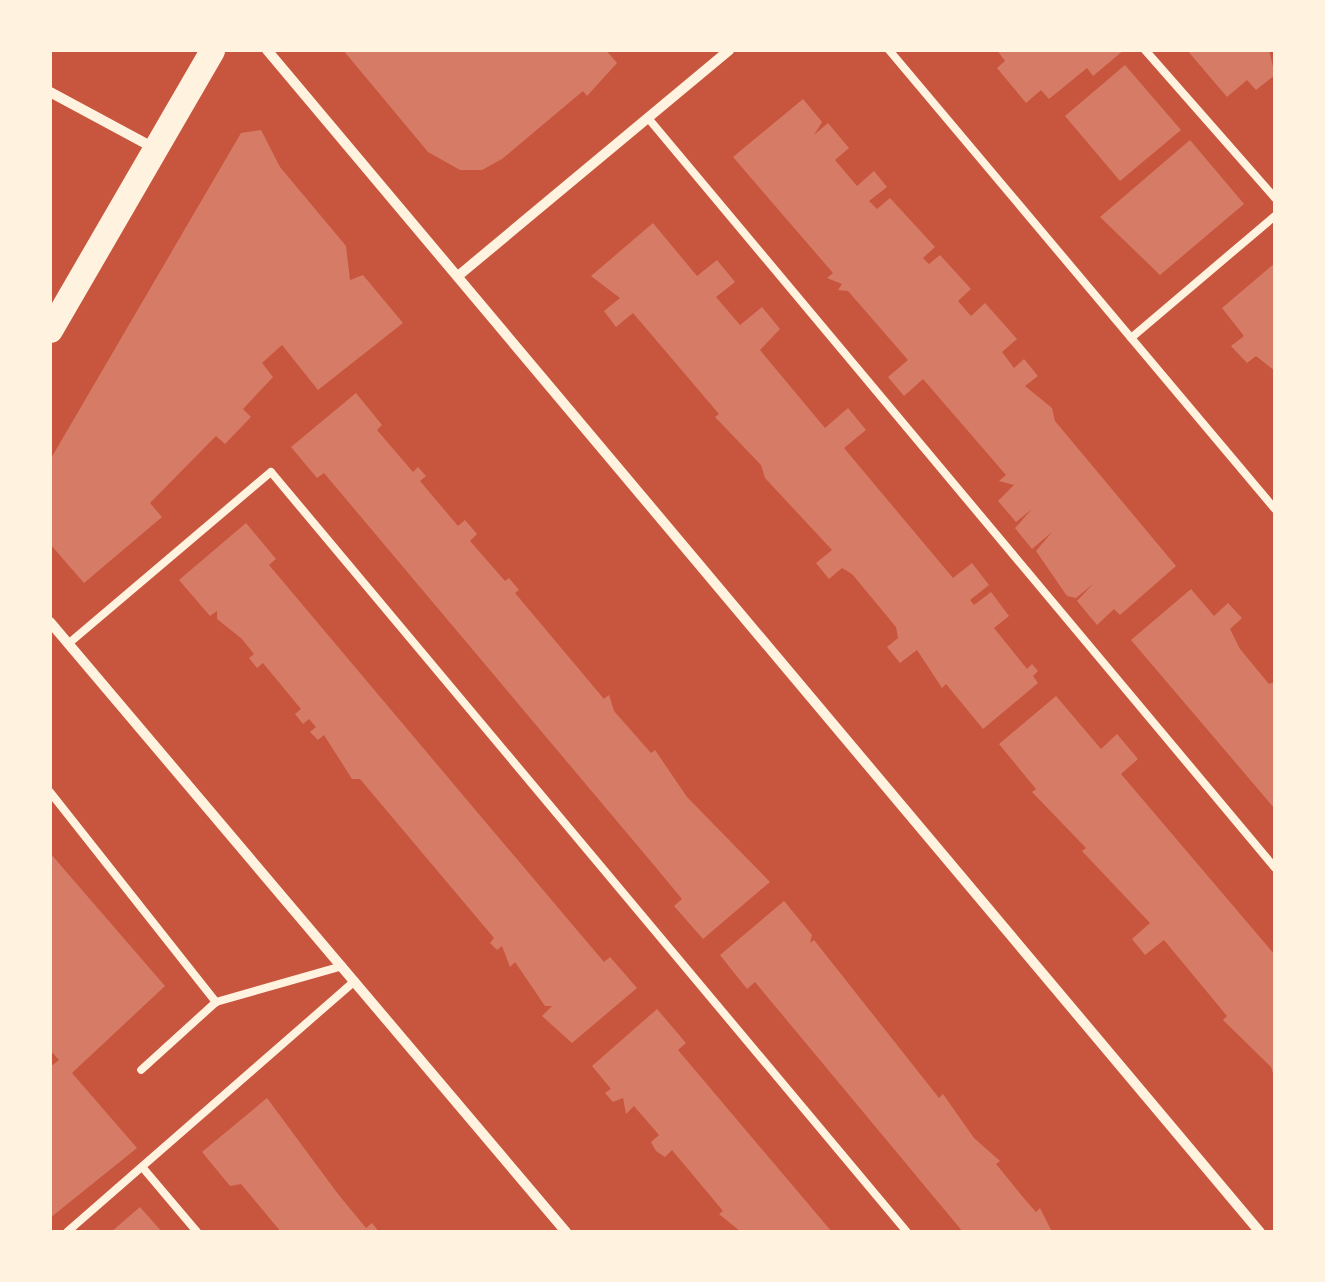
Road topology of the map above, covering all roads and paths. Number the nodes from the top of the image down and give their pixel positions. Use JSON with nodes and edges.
{"nodes":[{"id":1,"x":212,"y":50,"type":"edge"},
{"id":2,"x":267,"y":50,"type":"edge"},
{"id":3,"x":889,"y":50,"type":"edge"},
{"id":4,"x":1145,"y":50,"type":"edge"},
{"id":5,"x":721,"y":52,"type":"edge"},
{"id":6,"x":50,"y":92,"type":"edge"},
{"id":7,"x":648,"y":118,"type":"junction"},
{"id":8,"x":152,"y":147,"type":"junction"},
{"id":9,"x":1275,"y":198,"type":"edge"},
{"id":10,"x":1275,"y":216,"type":"edge"},
{"id":11,"x":458,"y":276,"type":"junction"},
{"id":12,"x":50,"y":330,"type":"edge"},
{"id":13,"x":1131,"y":338,"type":"junction"},
{"id":14,"x":1275,"y":509,"type":"edge"},
{"id":15,"x":50,"y":622,"type":"edge"},
{"id":16,"x":68,"y":644,"type":"junction"},
{"id":17,"x":50,"y":792,"type":"edge"},
{"id":18,"x":1275,"y":868,"type":"edge"},
{"id":19,"x":342,"y":966,"type":"junction"},
{"id":20,"x":355,"y":981,"type":"junction"},
{"id":21,"x":216,"y":1002,"type":"junction"},
{"id":22,"x":141,"y":1070,"type":"dead end"},
{"id":23,"x":142,"y":1168,"type":"junction"},
{"id":24,"x":67,"y":1232,"type":"edge"},
{"id":25,"x":197,"y":1232,"type":"edge"},
{"id":26,"x":566,"y":1232,"type":"edge"},
{"id":27,"x":906,"y":1232,"type":"edge"},
{"id":28,"x":1260,"y":1232,"type":"edge"}],
"edges":[{"from":1,"to":8,"type":"main road"},
{"from":2,"to":11,"type":"street"},
{"from":3,"to":13,"type":"lane"},
{"from":4,"to":9,"type":"lane"},
{"from":5,"to":7,"type":"street"},
{"from":6,"to":8,"type":"street"},
{"from":7,"to":11,"type":"street"},
{"from":7,"to":18,"type":"lane"},
{"from":8,"to":12,"type":"main road"},
{"from":10,"to":13,"type":"lane"},
{"from":11,"to":28,"type":"street"},
{"from":13,"to":14,"type":"lane"},
{"from":15,"to":16,"type":"street"},
{"from":16,"to":19,"type":"street"},
{"from":16,"to":27,"type":"lane"},
{"from":17,"to":21,"type":"lane"},
{"from":19,"to":20,"type":"street"},
{"from":19,"to":21,"type":"lane"},
{"from":20,"to":23,"type":"lane"},
{"from":20,"to":26,"type":"street"},
{"from":21,"to":22,"type":"lane"},
{"from":23,"to":24,"type":"lane"},
{"from":23,"to":25,"type":"lane"}]}
